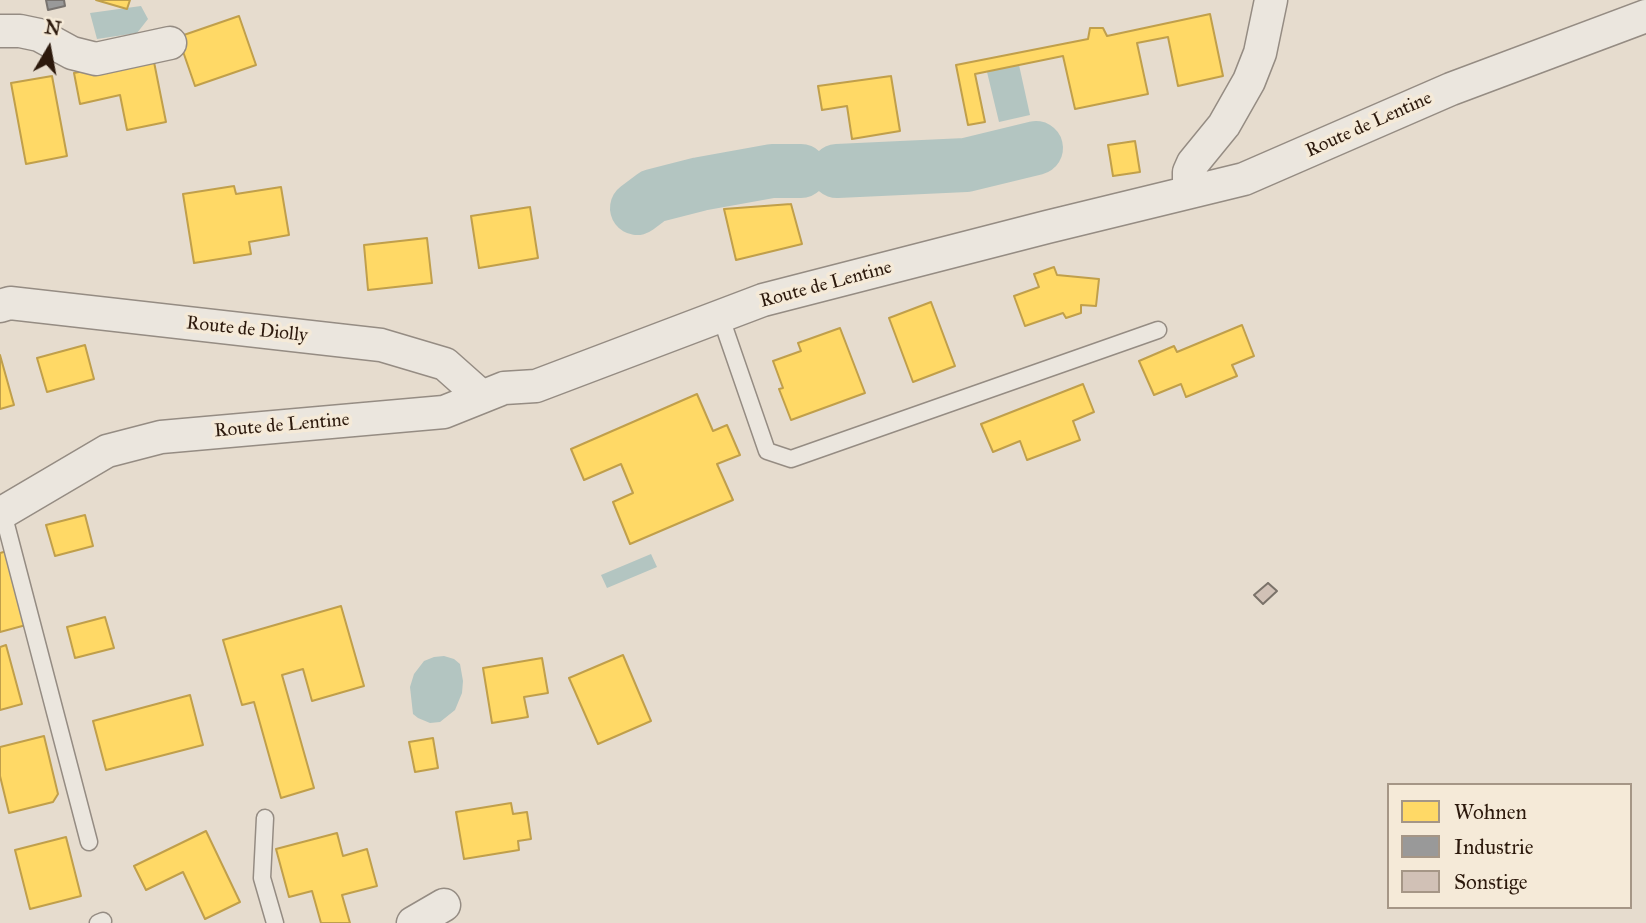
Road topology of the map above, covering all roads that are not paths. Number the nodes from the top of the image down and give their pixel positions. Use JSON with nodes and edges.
{"nodes":[{"id":1,"x":1271,"y":0,"type":"edge"},
{"id":2,"x":1646,"y":16,"type":"edge"},
{"id":3,"x":0,"y":31,"type":"edge"},
{"id":4,"x":170,"y":43,"type":"dead end"},
{"id":5,"x":1189,"y":191,"type":"junction"},
{"id":6,"x":0,"y":306,"type":"edge"},
{"id":7,"x":720,"y":315,"type":"junction"},
{"id":8,"x":1158,"y":330,"type":"dead end"},
{"id":9,"x":481,"y":396,"type":"junction"},
{"id":10,"x":1,"y":514,"type":"edge"},
{"id":11,"x":265,"y":818,"type":"dead end"},
{"id":12,"x":89,"y":842,"type":"dead end"},
{"id":13,"x":444,"y":905,"type":"dead end"},
{"id":14,"x":275,"y":923,"type":"edge"},
{"id":15,"x":413,"y":923,"type":"edge"}],
"edges":[{"from":1,"to":5,"type":"street"},
{"from":2,"to":5,"type":"street","name":"Route de Lentine"},
{"from":3,"to":4,"type":"street"},
{"from":5,"to":7,"type":"street","name":"Route de Lentine"},
{"from":6,"to":9,"type":"street","name":"Route de Diolly"},
{"from":7,"to":8,"type":"lane"},
{"from":7,"to":9,"type":"street","name":"Route de Lentine"},
{"from":9,"to":10,"type":"street","name":"Route de Lentine"},
{"from":10,"to":12,"type":"lane","name":"Route de Lentine"},
{"from":11,"to":14,"type":"lane"},
{"from":13,"to":15,"type":"street"}]}
